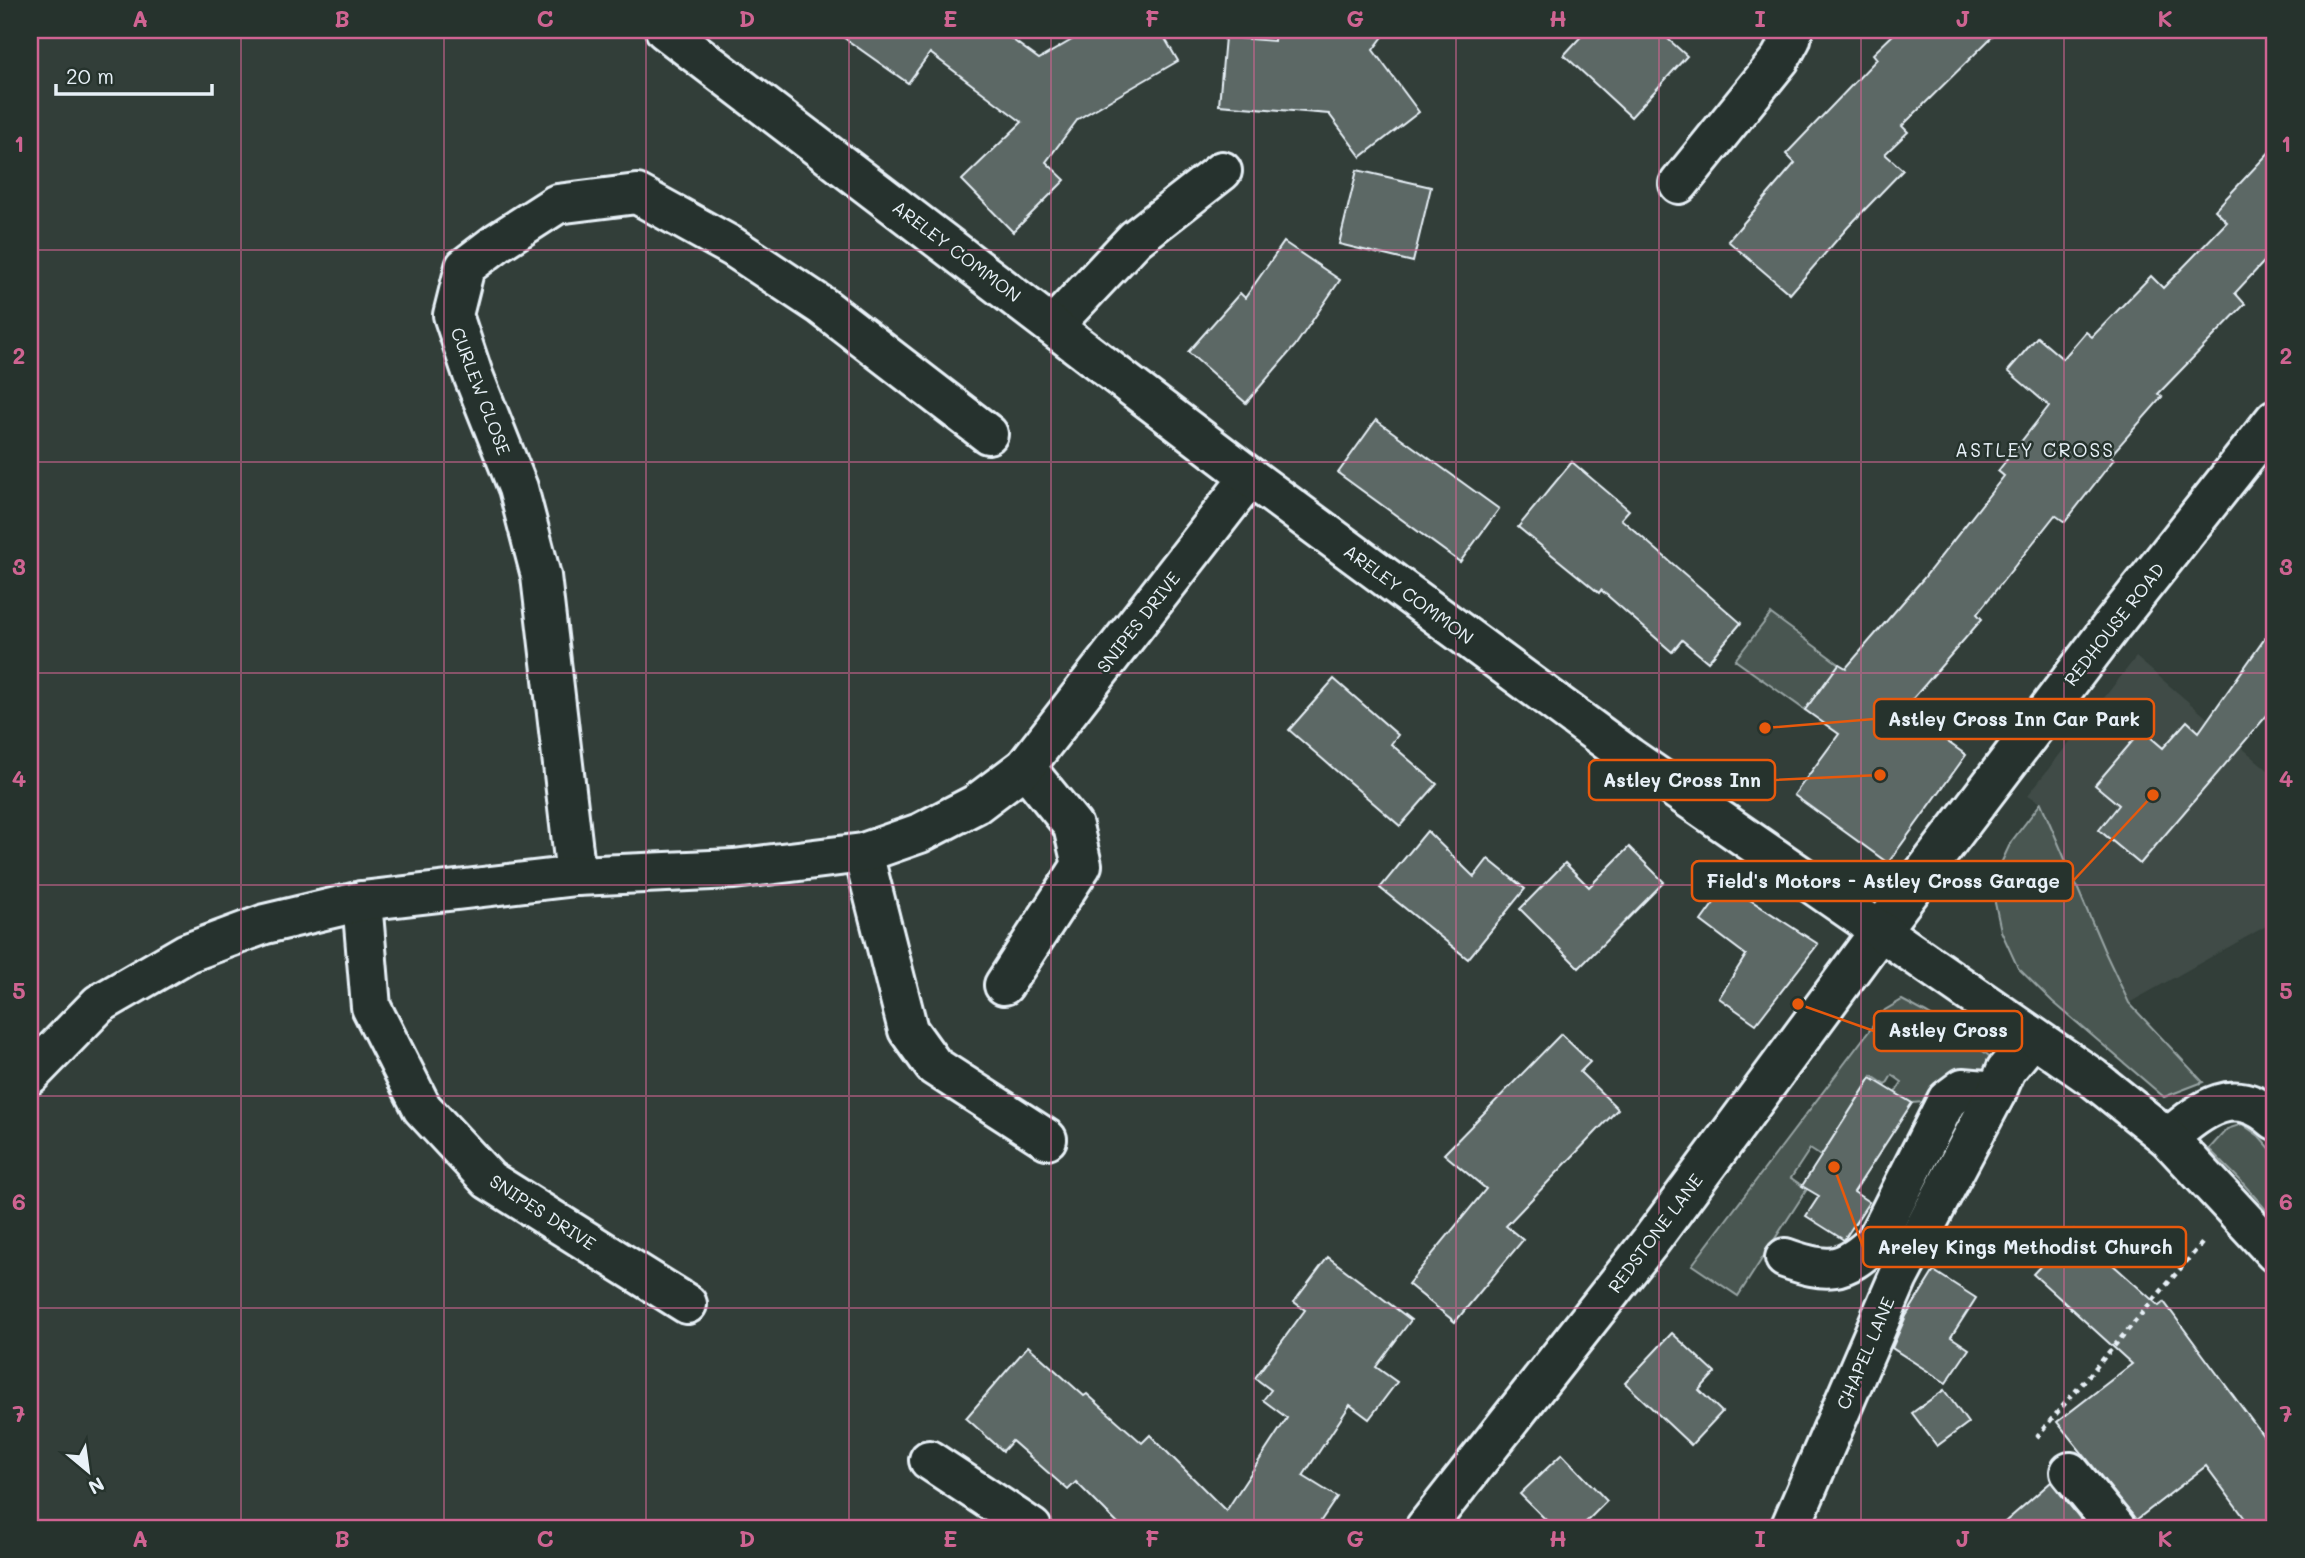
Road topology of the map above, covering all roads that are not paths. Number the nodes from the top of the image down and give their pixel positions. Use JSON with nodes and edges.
{"nodes":[{"id":1,"x":665,"y":30,"type":"edge"},
{"id":2,"x":1793,"y":30,"type":"edge"},
{"id":3,"x":1222,"y":171,"type":"dead end"},
{"id":4,"x":1679,"y":184,"type":"dead end"},
{"id":5,"x":1054,"y":325,"type":"junction"},
{"id":6,"x":2275,"y":419,"type":"edge"},
{"id":7,"x":988,"y":434,"type":"dead end"},
{"id":8,"x":1250,"y":477,"type":"junction"},
{"id":9,"x":1025,"y":767,"type":"junction"},
{"id":10,"x":863,"y":853,"type":"junction"},
{"id":11,"x":576,"y":876,"type":"junction"},
{"id":12,"x":362,"y":901,"type":"junction"},
{"id":13,"x":1879,"y":932,"type":"junction"},
{"id":14,"x":1004,"y":985,"type":"dead end"},
{"id":15,"x":2034,"y":1037,"type":"junction"},
{"id":16,"x":30,"y":1075,"type":"edge"},
{"id":17,"x":1997,"y":1091,"type":"junction"},
{"id":18,"x":2275,"y":1120,"type":"edge"},
{"id":19,"x":2168,"y":1138,"type":"junction"},
{"id":20,"x":1047,"y":1139,"type":"dead end"},
{"id":21,"x":2275,"y":1253,"type":"edge"},
{"id":22,"x":1786,"y":1258,"type":"dead end"},
{"id":23,"x":687,"y":1304,"type":"dead end"},
{"id":24,"x":929,"y":1460,"type":"dead end"},
{"id":25,"x":2070,"y":1472,"type":"road end"},
{"id":26,"x":1032,"y":1528,"type":"edge"},
{"id":27,"x":1425,"y":1528,"type":"edge"},
{"id":28,"x":1790,"y":1528,"type":"edge"},
{"id":29,"x":2116,"y":1528,"type":"edge"}],
"edges":[{"from":1,"to":5,"type":"street","name":"ARELEY COMMON"},
{"from":2,"to":4,"type":"street"},
{"from":3,"to":5,"type":"street"},
{"from":5,"to":8,"type":"street","name":"ARELEY COMMON"},
{"from":6,"to":13,"type":"street","name":"REDHOUSE ROAD"},
{"from":7,"to":11,"type":"street","name":"CURLEW CLOSE"},
{"from":8,"to":9,"type":"street","name":"SNIPES DRIVE"},
{"from":8,"to":13,"type":"street","name":"ARELEY COMMON"},
{"from":9,"to":10,"type":"street","name":"SNIPES DRIVE"},
{"from":9,"to":14,"type":"street"},
{"from":10,"to":11,"type":"street","name":"SNIPES DRIVE"},
{"from":10,"to":20,"type":"street"},
{"from":11,"to":12,"type":"street","name":"SNIPES DRIVE"},
{"from":12,"to":16,"type":"street","name":"SNIPES DRIVE"},
{"from":12,"to":23,"type":"street","name":"SNIPES DRIVE"},
{"from":13,"to":15,"type":"street","name":"ARELEY COMMON"},
{"from":13,"to":27,"type":"street","name":"REDSTONE LANE"},
{"from":15,"to":17,"type":"street","name":"CHAPEL LANE"},
{"from":15,"to":19,"type":"street","name":"ARELEY COMMON"},
{"from":17,"to":22,"type":"street"},
{"from":17,"to":28,"type":"street","name":"CHAPEL LANE"},
{"from":18,"to":19,"type":"street"},
{"from":19,"to":21,"type":"street","name":"ARELEY COMMON"},
{"from":24,"to":26,"type":"street"},
{"from":25,"to":29,"type":"street"}]}
